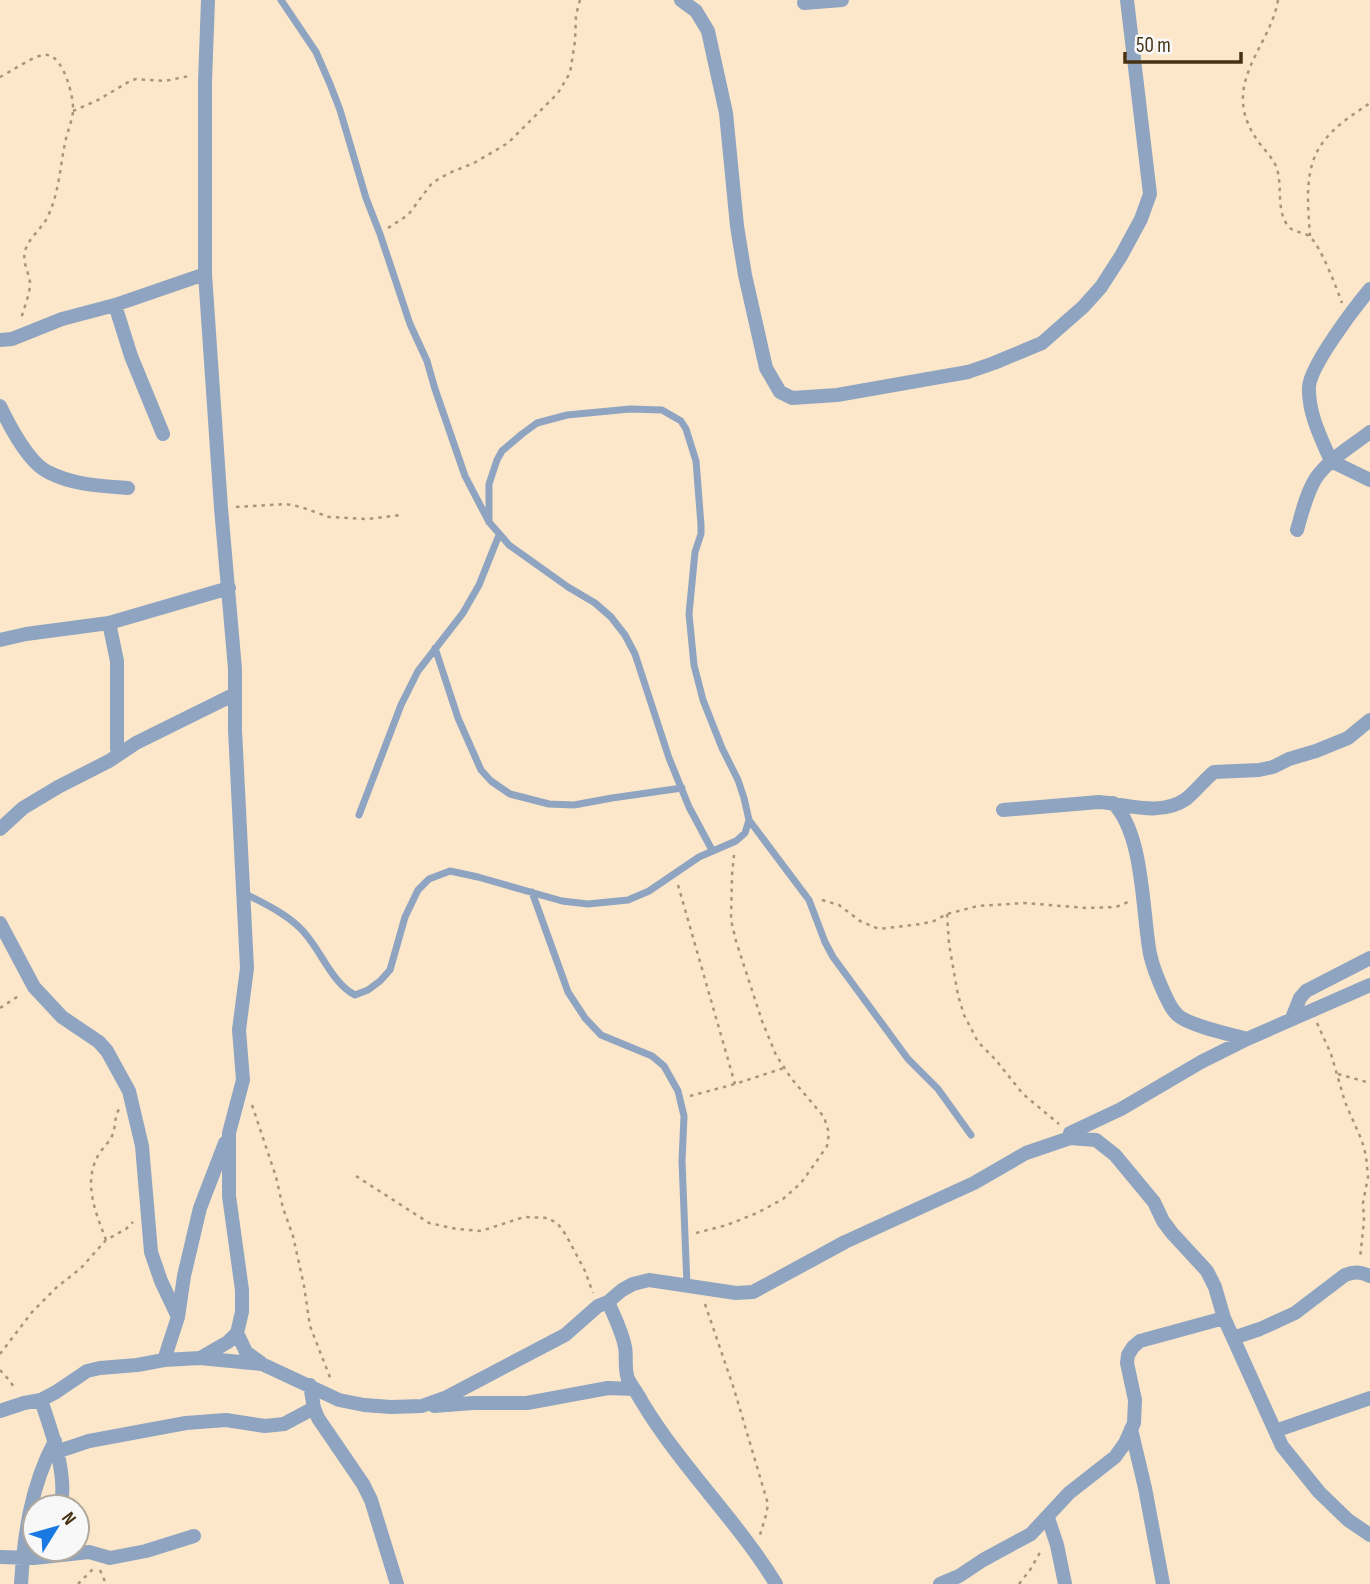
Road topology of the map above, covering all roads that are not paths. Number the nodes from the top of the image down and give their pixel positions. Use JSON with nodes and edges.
{"nodes":[{"id":1,"x":208,"y":0,"type":"edge"},
{"id":2,"x":281,"y":0,"type":"edge"},
{"id":3,"x":681,"y":0,"type":"edge"},
{"id":4,"x":842,"y":0,"type":"edge"},
{"id":5,"x":1128,"y":0,"type":"edge"},
{"id":6,"x":804,"y":3,"type":"dead end"},
{"id":7,"x":205,"y":274,"type":"junction"},
{"id":8,"x":1370,"y":289,"type":"edge"},
{"id":9,"x":115,"y":305,"type":"junction"},
{"id":10,"x":6,"y":340,"type":"edge"},
{"id":11,"x":0,"y":407,"type":"edge"},
{"id":12,"x":1370,"y":432,"type":"edge"},
{"id":13,"x":163,"y":434,"type":"dead end"},
{"id":14,"x":1331,"y":461,"type":"junction"},
{"id":15,"x":1370,"y":480,"type":"edge"},
{"id":16,"x":128,"y":488,"type":"dead end"},
{"id":17,"x":489,"y":522,"type":"junction"},
{"id":18,"x":1297,"y":530,"type":"dead end"},
{"id":19,"x":499,"y":535,"type":"junction"},
{"id":20,"x":229,"y":588,"type":"junction"},
{"id":21,"x":109,"y":623,"type":"junction"},
{"id":22,"x":0,"y":640,"type":"edge"},
{"id":23,"x":435,"y":648,"type":"junction"},
{"id":24,"x":235,"y":694,"type":"junction"},
{"id":25,"x":1370,"y":720,"type":"edge"},
{"id":26,"x":117,"y":748,"type":"dead end"},
{"id":27,"x":682,"y":788,"type":"junction"},
{"id":28,"x":1113,"y":803,"type":"junction"},
{"id":29,"x":1003,"y":810,"type":"dead end"},
{"id":30,"x":359,"y":815,"type":"dead end"},
{"id":31,"x":749,"y":820,"type":"junction"},
{"id":32,"x":0,"y":829,"type":"edge"},
{"id":33,"x":712,"y":850,"type":"junction"},
{"id":34,"x":532,"y":892,"type":"junction"},
{"id":35,"x":244,"y":893,"type":"junction"},
{"id":36,"x":0,"y":923,"type":"edge"},
{"id":37,"x":1370,"y":958,"type":"edge"},
{"id":38,"x":1370,"y":985,"type":"edge"},
{"id":39,"x":1292,"y":1018,"type":"junction"},
{"id":40,"x":1247,"y":1039,"type":"junction"},
{"id":41,"x":229,"y":1133,"type":"junction"},
{"id":42,"x":971,"y":1135,"type":"dead end"},
{"id":43,"x":1070,"y":1135,"type":"junction"},
{"id":44,"x":1364,"y":1274,"type":"edge"},
{"id":45,"x":693,"y":1287,"type":"junction"},
{"id":46,"x":603,"y":1304,"type":"junction"},
{"id":47,"x":178,"y":1317,"type":"junction"},
{"id":48,"x":1224,"y":1318,"type":"junction"},
{"id":49,"x":237,"y":1333,"type":"junction"},
{"id":50,"x":1233,"y":1338,"type":"junction"},
{"id":51,"x":200,"y":1358,"type":"junction"},
{"id":52,"x":164,"y":1360,"type":"junction"},
{"id":53,"x":262,"y":1364,"type":"junction"},
{"id":54,"x":310,"y":1385,"type":"junction"},
{"id":55,"x":634,"y":1389,"type":"junction"},
{"id":56,"x":1370,"y":1398,"type":"edge"},
{"id":57,"x":41,"y":1400,"type":"junction"},
{"id":58,"x":422,"y":1406,"type":"junction"},
{"id":59,"x":314,"y":1408,"type":"junction"},
{"id":60,"x":0,"y":1410,"type":"edge"},
{"id":61,"x":1131,"y":1429,"type":"junction"},
{"id":62,"x":1275,"y":1432,"type":"junction"},
{"id":63,"x":55,"y":1446,"type":"junction"},
{"id":64,"x":35,"y":1493,"type":"edge"},
{"id":65,"x":63,"y":1493,"type":"edge"},
{"id":66,"x":1049,"y":1522,"type":"junction"},
{"id":67,"x":1370,"y":1535,"type":"edge"},
{"id":68,"x":194,"y":1536,"type":"dead end"},
{"id":69,"x":91,"y":1553,"type":"edge"},
{"id":70,"x":21,"y":1556,"type":"edge"},
{"id":71,"x":0,"y":1557,"type":"edge"},
{"id":72,"x":29,"y":1563,"type":"edge"},
{"id":73,"x":20,"y":1584,"type":"edge"},
{"id":74,"x":397,"y":1584,"type":"edge"},
{"id":75,"x":776,"y":1584,"type":"edge"},
{"id":76,"x":940,"y":1584,"type":"edge"},
{"id":77,"x":1065,"y":1584,"type":"edge"},
{"id":78,"x":1163,"y":1584,"type":"edge"}],
"edges":[{"from":1,"to":7,"type":"street"},
{"from":2,"to":17,"type":"lane"},
{"from":3,"to":5,"type":"street"},
{"from":4,"to":6,"type":"street"},
{"from":7,"to":9,"type":"street"},
{"from":7,"to":20,"type":"street"},
{"from":8,"to":14,"type":"street"},
{"from":9,"to":10,"type":"street"},
{"from":9,"to":13,"type":"street"},
{"from":11,"to":16,"type":"street"},
{"from":12,"to":14,"type":"street"},
{"from":14,"to":15,"type":"street"},
{"from":14,"to":18,"type":"street"},
{"from":17,"to":19,"type":"lane"},
{"from":17,"to":31,"type":"lane"},
{"from":19,"to":23,"type":"lane"},
{"from":19,"to":27,"type":"lane"},
{"from":20,"to":21,"type":"street"},
{"from":20,"to":24,"type":"street"},
{"from":21,"to":22,"type":"street"},
{"from":21,"to":26,"type":"street"},
{"from":23,"to":27,"type":"lane"},
{"from":23,"to":30,"type":"lane"},
{"from":24,"to":32,"type":"street"},
{"from":24,"to":35,"type":"street"},
{"from":25,"to":28,"type":"street"},
{"from":27,"to":33,"type":"lane"},
{"from":28,"to":29,"type":"street"},
{"from":28,"to":40,"type":"street"},
{"from":31,"to":33,"type":"lane"},
{"from":31,"to":42,"type":"lane"},
{"from":33,"to":34,"type":"lane"},
{"from":34,"to":35,"type":"lane"},
{"from":34,"to":45,"type":"lane"},
{"from":35,"to":41,"type":"street"},
{"from":36,"to":47,"type":"street"},
{"from":37,"to":39,"type":"street"},
{"from":38,"to":39,"type":"street"},
{"from":39,"to":40,"type":"street"},
{"from":40,"to":43,"type":"street"},
{"from":41,"to":47,"type":"street"},
{"from":41,"to":49,"type":"street"},
{"from":43,"to":45,"type":"street"},
{"from":43,"to":48,"type":"street"},
{"from":44,"to":50,"type":"street"},
{"from":45,"to":46,"type":"street"},
{"from":46,"to":55,"type":"street"},
{"from":46,"to":58,"type":"street"},
{"from":47,"to":52,"type":"street"},
{"from":48,"to":50,"type":"street"},
{"from":48,"to":61,"type":"street"},
{"from":49,"to":51,"type":"street"},
{"from":49,"to":53,"type":"street"},
{"from":50,"to":62,"type":"street"},
{"from":51,"to":52,"type":"street"},
{"from":51,"to":53,"type":"street"},
{"from":52,"to":57,"type":"street"},
{"from":53,"to":54,"type":"street"},
{"from":54,"to":58,"type":"street"},
{"from":54,"to":59,"type":"street"},
{"from":55,"to":58,"type":"street"},
{"from":55,"to":75,"type":"street"},
{"from":56,"to":62,"type":"street"},
{"from":57,"to":60,"type":"street"},
{"from":57,"to":63,"type":"street"},
{"from":59,"to":63,"type":"street"},
{"from":59,"to":74,"type":"street"},
{"from":61,"to":66,"type":"street"},
{"from":61,"to":78,"type":"street"},
{"from":62,"to":67,"type":"street"},
{"from":63,"to":64,"type":"street"},
{"from":63,"to":65,"type":"street"},
{"from":66,"to":76,"type":"street"},
{"from":66,"to":77,"type":"street"},
{"from":68,"to":69,"type":"street"},
{"from":70,"to":71,"type":"street"},
{"from":72,"to":73,"type":"street"}]}
